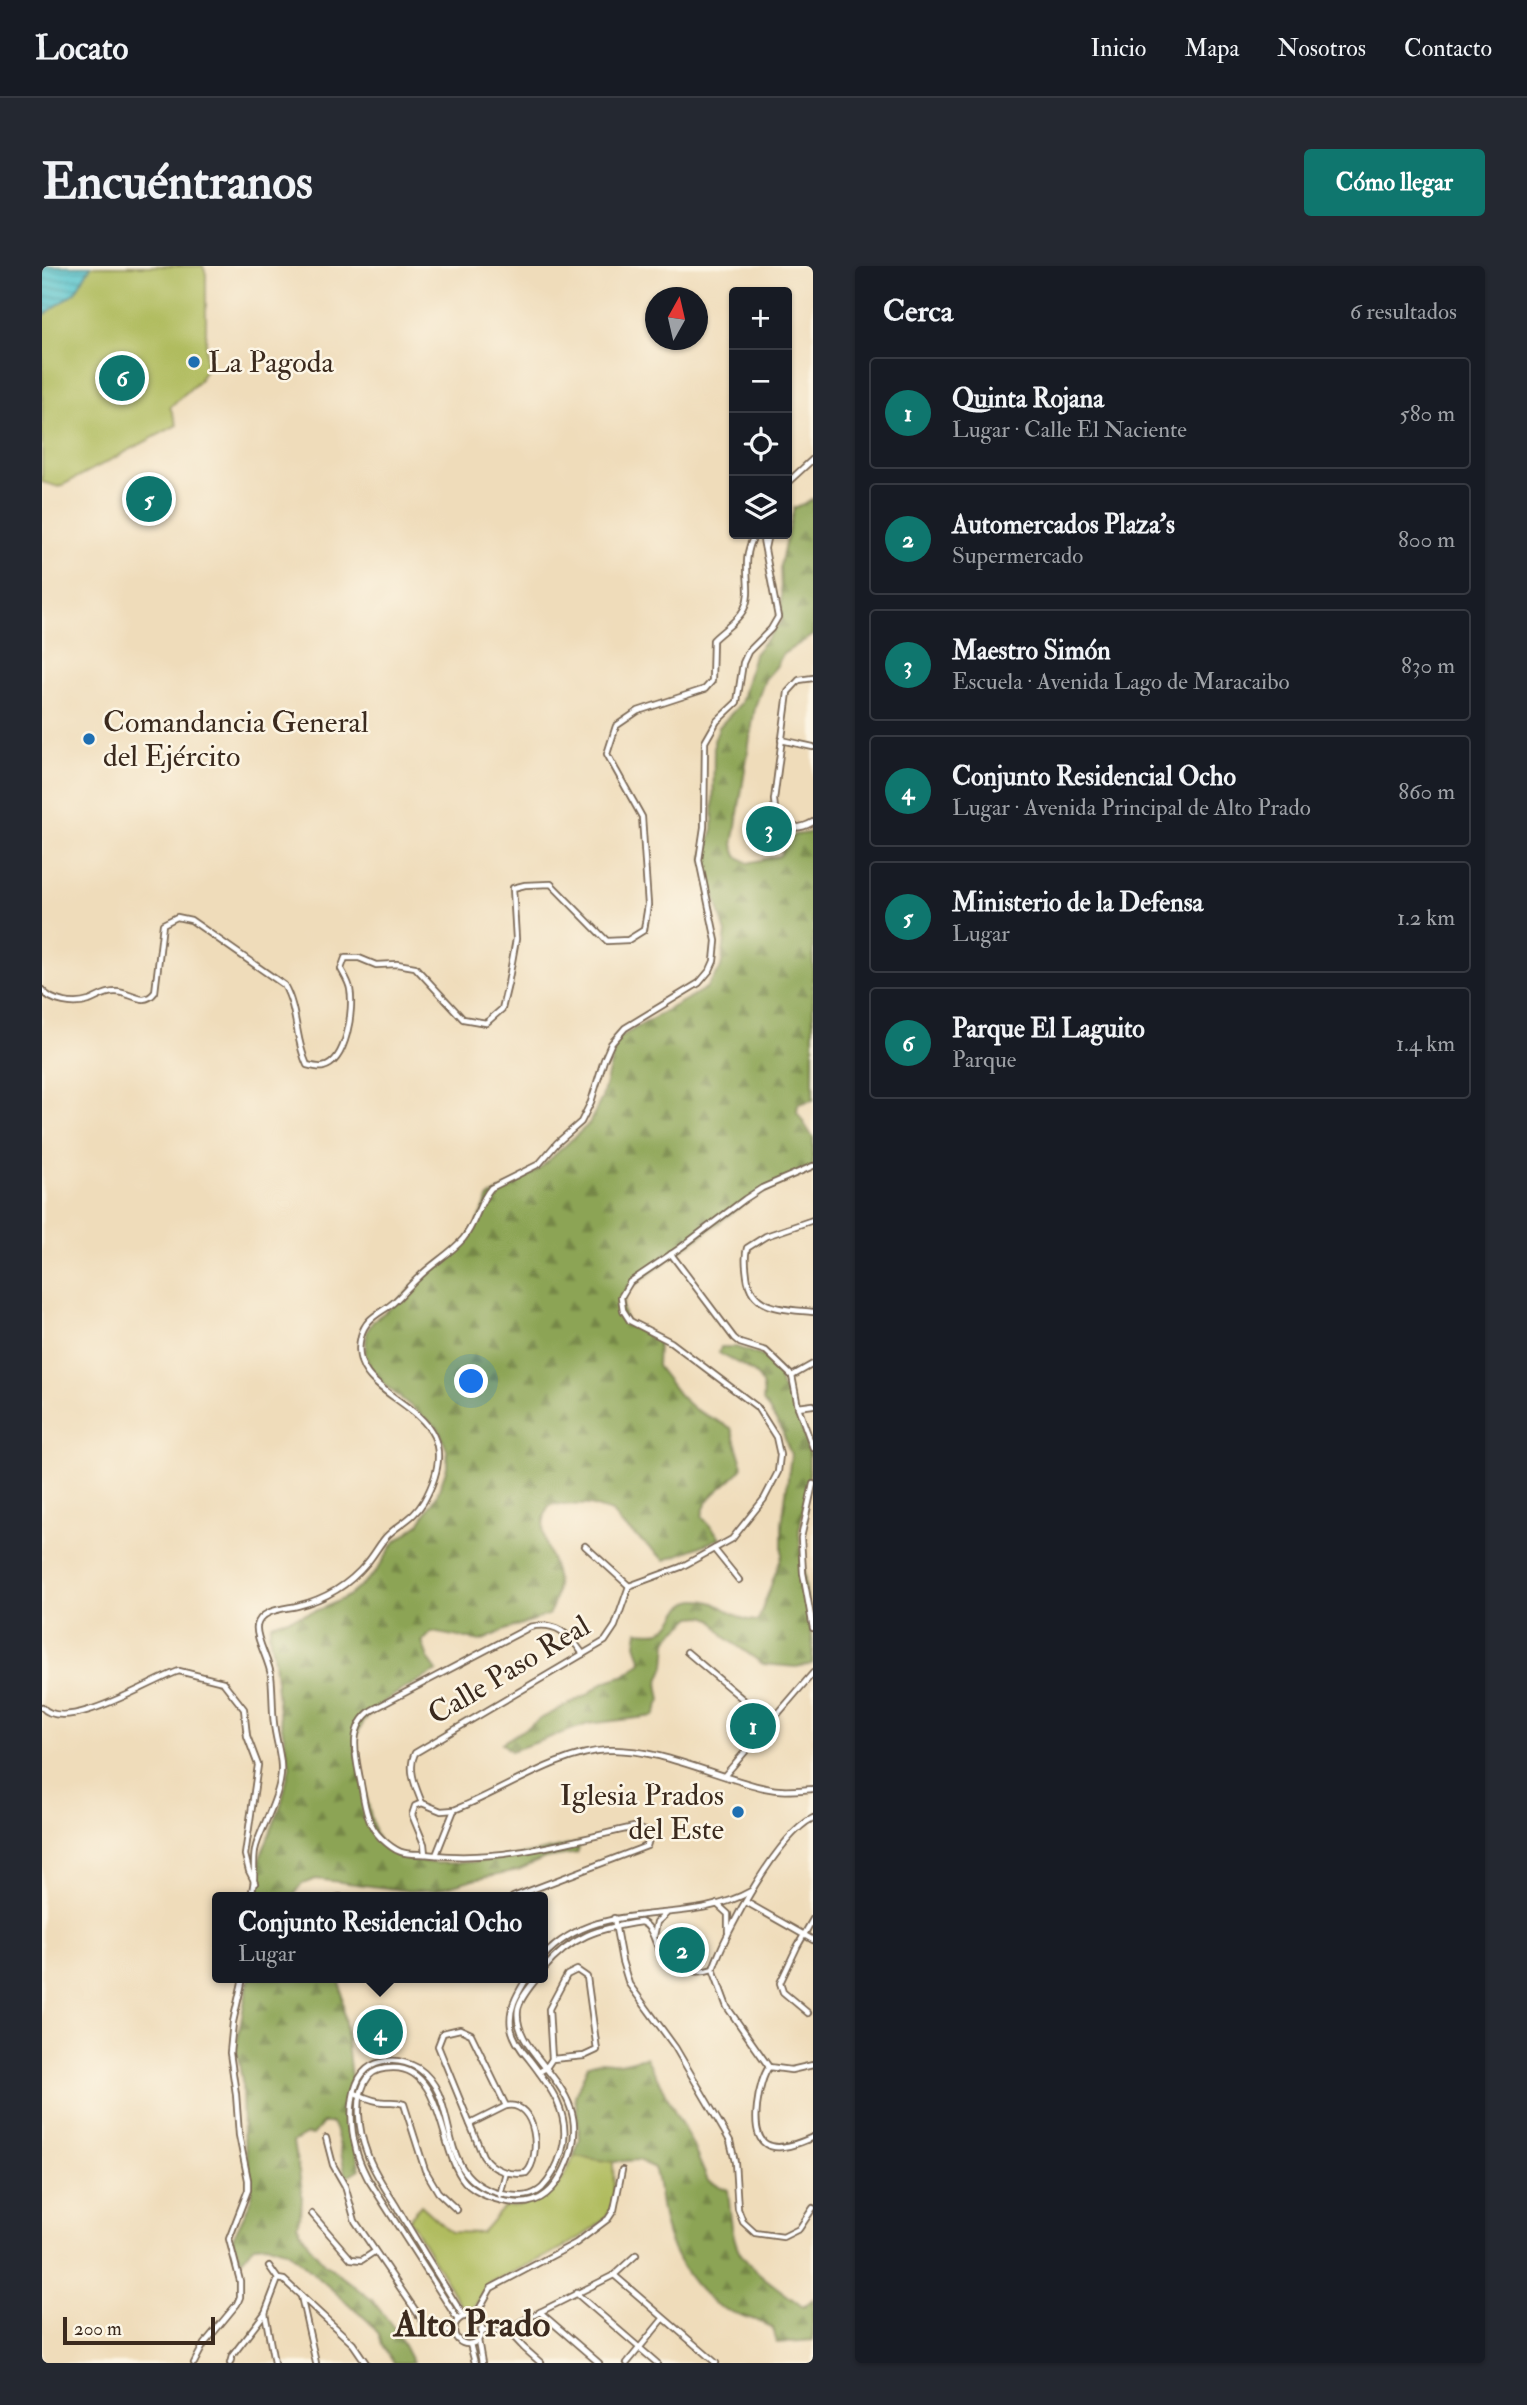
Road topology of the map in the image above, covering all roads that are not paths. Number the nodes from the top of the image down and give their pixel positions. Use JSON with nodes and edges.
{"nodes":[{"id":1,"x":813,"y":459,"type":"edge"},
{"id":2,"x":792,"y":478,"type":"edge"},
{"id":3,"x":752,"y":539,"type":"edge"},
{"id":4,"x":763,"y":539,"type":"edge"},
{"id":5,"x":767,"y":539,"type":"edge"},
{"id":6,"x":765,"y":548,"type":"junction"},
{"id":7,"x":813,"y":678,"type":"edge"},
{"id":8,"x":781,"y":740,"type":"junction"},
{"id":9,"x":813,"y":747,"type":"edge"},
{"id":10,"x":813,"y":822,"type":"edge"},
{"id":11,"x":42,"y":990,"type":"edge"},
{"id":12,"x":813,"y":1166,"type":"edge"},
{"id":13,"x":813,"y":1220,"type":"edge"},
{"id":14,"x":671,"y":1254,"type":"junction"},
{"id":15,"x":813,"y":1312,"type":"edge"},
{"id":16,"x":813,"y":1364,"type":"edge"},
{"id":17,"x":792,"y":1376,"type":"junction"},
{"id":18,"x":813,"y":1405,"type":"edge"},
{"id":19,"x":798,"y":1407,"type":"junction"},
{"id":20,"x":813,"y":1448,"type":"edge"},
{"id":21,"x":813,"y":1484,"type":"edge"},
{"id":22,"x":585,"y":1546,"type":"dead end"},
{"id":23,"x":714,"y":1549,"type":"junction"},
{"id":24,"x":739,"y":1580,"type":"dead end"},
{"id":25,"x":813,"y":1585,"type":"edge"},
{"id":26,"x":629,"y":1586,"type":"junction"},
{"id":27,"x":807,"y":1586,"type":"junction"},
{"id":28,"x":813,"y":1628,"type":"edge"},
{"id":29,"x":687,"y":1652,"type":"dead end"},
{"id":30,"x":583,"y":1654,"type":"junction"},
{"id":31,"x":813,"y":1673,"type":"edge"},
{"id":32,"x":42,"y":1707,"type":"edge"},
{"id":33,"x":771,"y":1723,"type":"junction"},
{"id":34,"x":725,"y":1775,"type":"junction"},
{"id":35,"x":813,"y":1789,"type":"edge"},
{"id":36,"x":422,"y":1803,"type":"junction"},
{"id":37,"x":454,"y":1811,"type":"junction"},
{"id":38,"x":813,"y":1818,"type":"edge"},
{"id":39,"x":425,"y":1854,"type":"junction"},
{"id":40,"x":436,"y":1855,"type":"junction"},
{"id":41,"x":255,"y":1883,"type":"junction"},
{"id":42,"x":751,"y":1891,"type":"junction"},
{"id":43,"x":252,"y":1892,"type":"edge"},
{"id":44,"x":526,"y":1892,"type":"edge"},
{"id":45,"x":746,"y":1902,"type":"junction"},
{"id":46,"x":717,"y":1904,"type":"junction"},
{"id":47,"x":666,"y":1913,"type":"junction"},
{"id":48,"x":614,"y":1918,"type":"junction"},
{"id":49,"x":813,"y":1919,"type":"edge"},
{"id":50,"x":615,"y":1927,"type":"junction"},
{"id":51,"x":804,"y":1934,"type":"junction"},
{"id":52,"x":654,"y":1936,"type":"junction"},
{"id":53,"x":727,"y":1936,"type":"junction"},
{"id":54,"x":813,"y":1941,"type":"edge"},
{"id":55,"x":548,"y":1953,"type":"edge"},
{"id":56,"x":548,"y":1964,"type":"edge"},
{"id":57,"x":713,"y":1969,"type":"junction"},
{"id":58,"x":242,"y":1983,"type":"edge"},
{"id":59,"x":524,"y":1983,"type":"edge"},
{"id":60,"x":534,"y":1983,"type":"edge"},
{"id":61,"x":808,"y":2013,"type":"dead end"},
{"id":62,"x":552,"y":2059,"type":"junction"},
{"id":63,"x":813,"y":2065,"type":"edge"},
{"id":64,"x":769,"y":2067,"type":"junction"},
{"id":65,"x":546,"y":2068,"type":"junction"},
{"id":66,"x":539,"y":2072,"type":"junction"},
{"id":67,"x":355,"y":2093,"type":"junction"},
{"id":68,"x":361,"y":2096,"type":"junction"},
{"id":69,"x":506,"y":2106,"type":"junction"},
{"id":70,"x":470,"y":2124,"type":"junction"},
{"id":71,"x":813,"y":2137,"type":"edge"},
{"id":72,"x":326,"y":2138,"type":"dead end"},
{"id":73,"x":622,"y":2171,"type":"dead end"},
{"id":74,"x":506,"y":2172,"type":"junction"},
{"id":75,"x":501,"y":2194,"type":"junction"},
{"id":76,"x":499,"y":2200,"type":"junction"},
{"id":77,"x":813,"y":2208,"type":"edge"},
{"id":78,"x":457,"y":2210,"type":"dead end"},
{"id":79,"x":312,"y":2214,"type":"dead end"},
{"id":80,"x":374,"y":2252,"type":"junction"},
{"id":81,"x":636,"y":2255,"type":"dead end"},
{"id":82,"x":269,"y":2266,"type":"dead end"},
{"id":83,"x":614,"y":2275,"type":"junction"},
{"id":84,"x":278,"y":2279,"type":"junction"},
{"id":85,"x":576,"y":2293,"type":"junction"},
{"id":86,"x":301,"y":2295,"type":"junction"},
{"id":87,"x":265,"y":2312,"type":"junction"},
{"id":88,"x":540,"y":2312,"type":"junction"},
{"id":89,"x":474,"y":2318,"type":"junction"},
{"id":90,"x":461,"y":2319,"type":"junction"},
{"id":91,"x":663,"y":2319,"type":"junction"},
{"id":92,"x":454,"y":2331,"type":"junction"},
{"id":93,"x":481,"y":2332,"type":"junction"},
{"id":94,"x":509,"y":2332,"type":"junction"},
{"id":95,"x":478,"y":2339,"type":"junction"},
{"id":96,"x":470,"y":2344,"type":"junction"},
{"id":97,"x":640,"y":2348,"type":"junction"},
{"id":98,"x":194,"y":2363,"type":"edge"},
{"id":99,"x":230,"y":2363,"type":"edge"},
{"id":100,"x":274,"y":2363,"type":"edge"},
{"id":101,"x":316,"y":2363,"type":"edge"},
{"id":102,"x":366,"y":2363,"type":"edge"},
{"id":103,"x":475,"y":2363,"type":"edge"},
{"id":104,"x":482,"y":2363,"type":"edge"},
{"id":105,"x":541,"y":2363,"type":"edge"},
{"id":106,"x":599,"y":2363,"type":"edge"},
{"id":107,"x":627,"y":2363,"type":"edge"},
{"id":108,"x":657,"y":2363,"type":"edge"},
{"id":109,"x":716,"y":2363,"type":"edge"}],
"edges":[{"from":1,"to":2,"type":"street"},
{"from":3,"to":11,"type":"street"},
{"from":4,"to":6,"type":"street"},
{"from":5,"to":6,"type":"street"},
{"from":6,"to":41,"type":"street"},
{"from":7,"to":8,"type":"street"},
{"from":8,"to":9,"type":"street"},
{"from":8,"to":10,"type":"street"},
{"from":12,"to":14,"type":"street"},
{"from":13,"to":15,"type":"street"},
{"from":14,"to":17,"type":"street"},
{"from":14,"to":23,"type":"street"},
{"from":16,"to":17,"type":"street"},
{"from":17,"to":19,"type":"street"},
{"from":18,"to":19,"type":"street"},
{"from":19,"to":20,"type":"street"},
{"from":21,"to":27,"type":"street"},
{"from":22,"to":26,"type":"street"},
{"from":23,"to":24,"type":"street"},
{"from":23,"to":26,"type":"street"},
{"from":25,"to":27,"type":"street"},
{"from":26,"to":30,"type":"street","name":"Calle Paso Real"},
{"from":27,"to":28,"type":"street"},
{"from":29,"to":33,"type":"street"},
{"from":30,"to":36,"type":"street","name":"Calle Paso Real"},
{"from":30,"to":39,"type":"street"},
{"from":31,"to":33,"type":"street"},
{"from":32,"to":41,"type":"street"},
{"from":33,"to":34,"type":"street"},
{"from":34,"to":35,"type":"street"},
{"from":34,"to":37,"type":"street"},
{"from":36,"to":37,"type":"street"},
{"from":36,"to":39,"type":"street"},
{"from":37,"to":40,"type":"street"},
{"from":38,"to":42,"type":"street"},
{"from":39,"to":40,"type":"street"},
{"from":40,"to":44,"type":"street"},
{"from":41,"to":43,"type":"street"},
{"from":42,"to":45,"type":"street"},
{"from":42,"to":46,"type":"street"},
{"from":45,"to":51,"type":"street"},
{"from":45,"to":53,"type":"street"},
{"from":46,"to":47,"type":"street"},
{"from":46,"to":53,"type":"street"},
{"from":47,"to":48,"type":"street"},
{"from":47,"to":52,"type":"street"},
{"from":48,"to":50,"type":"street"},
{"from":48,"to":55,"type":"street"},
{"from":49,"to":51,"type":"street"},
{"from":50,"to":52,"type":"street"},
{"from":50,"to":56,"type":"street"},
{"from":50,"to":77,"type":"street"},
{"from":51,"to":54,"type":"street"},
{"from":51,"to":61,"type":"street"},
{"from":52,"to":57,"type":"street"},
{"from":53,"to":57,"type":"street"},
{"from":57,"to":64,"type":"street"},
{"from":58,"to":98,"type":"street"},
{"from":59,"to":66,"type":"street"},
{"from":60,"to":65,"type":"street"},
{"from":62,"to":62,"type":"street"},
{"from":62,"to":65,"type":"street"},
{"from":63,"to":64,"type":"street"},
{"from":64,"to":71,"type":"street"},
{"from":65,"to":66,"type":"street"},
{"from":65,"to":76,"type":"street"},
{"from":66,"to":75,"type":"street"},
{"from":67,"to":68,"type":"street"},
{"from":67,"to":75,"type":"street"},
{"from":67,"to":90,"type":"street"},
{"from":68,"to":76,"type":"street"},
{"from":68,"to":78,"type":"street"},
{"from":68,"to":90,"type":"street"},
{"from":69,"to":70,"type":"street"},
{"from":69,"to":70,"type":"street"},
{"from":69,"to":74,"type":"street"},
{"from":70,"to":74,"type":"street"},
{"from":72,"to":80,"type":"street"},
{"from":73,"to":89,"type":"street"},
{"from":74,"to":75,"type":"street"},
{"from":75,"to":76,"type":"street"},
{"from":79,"to":80,"type":"street"},
{"from":80,"to":92,"type":"street"},
{"from":81,"to":83,"type":"street"},
{"from":82,"to":84,"type":"street"},
{"from":83,"to":85,"type":"street"},
{"from":83,"to":91,"type":"street"},
{"from":84,"to":86,"type":"street"},
{"from":84,"to":87,"type":"street"},
{"from":85,"to":88,"type":"street"},
{"from":85,"to":97,"type":"street"},
{"from":86,"to":101,"type":"street"},
{"from":86,"to":102,"type":"street"},
{"from":87,"to":99,"type":"street"},
{"from":87,"to":100,"type":"street"},
{"from":88,"to":94,"type":"street"},
{"from":88,"to":106,"type":"street"},
{"from":89,"to":90,"type":"street"},
{"from":89,"to":93,"type":"street"},
{"from":90,"to":92,"type":"street"},
{"from":91,"to":97,"type":"street"},
{"from":91,"to":109,"type":"street"},
{"from":92,"to":96,"type":"street"},
{"from":93,"to":94,"type":"street"},
{"from":93,"to":95,"type":"street"},
{"from":94,"to":105,"type":"street"},
{"from":95,"to":96,"type":"street"},
{"from":95,"to":104,"type":"street"},
{"from":96,"to":103,"type":"street"},
{"from":97,"to":107,"type":"street"},
{"from":97,"to":108,"type":"street"}]}
